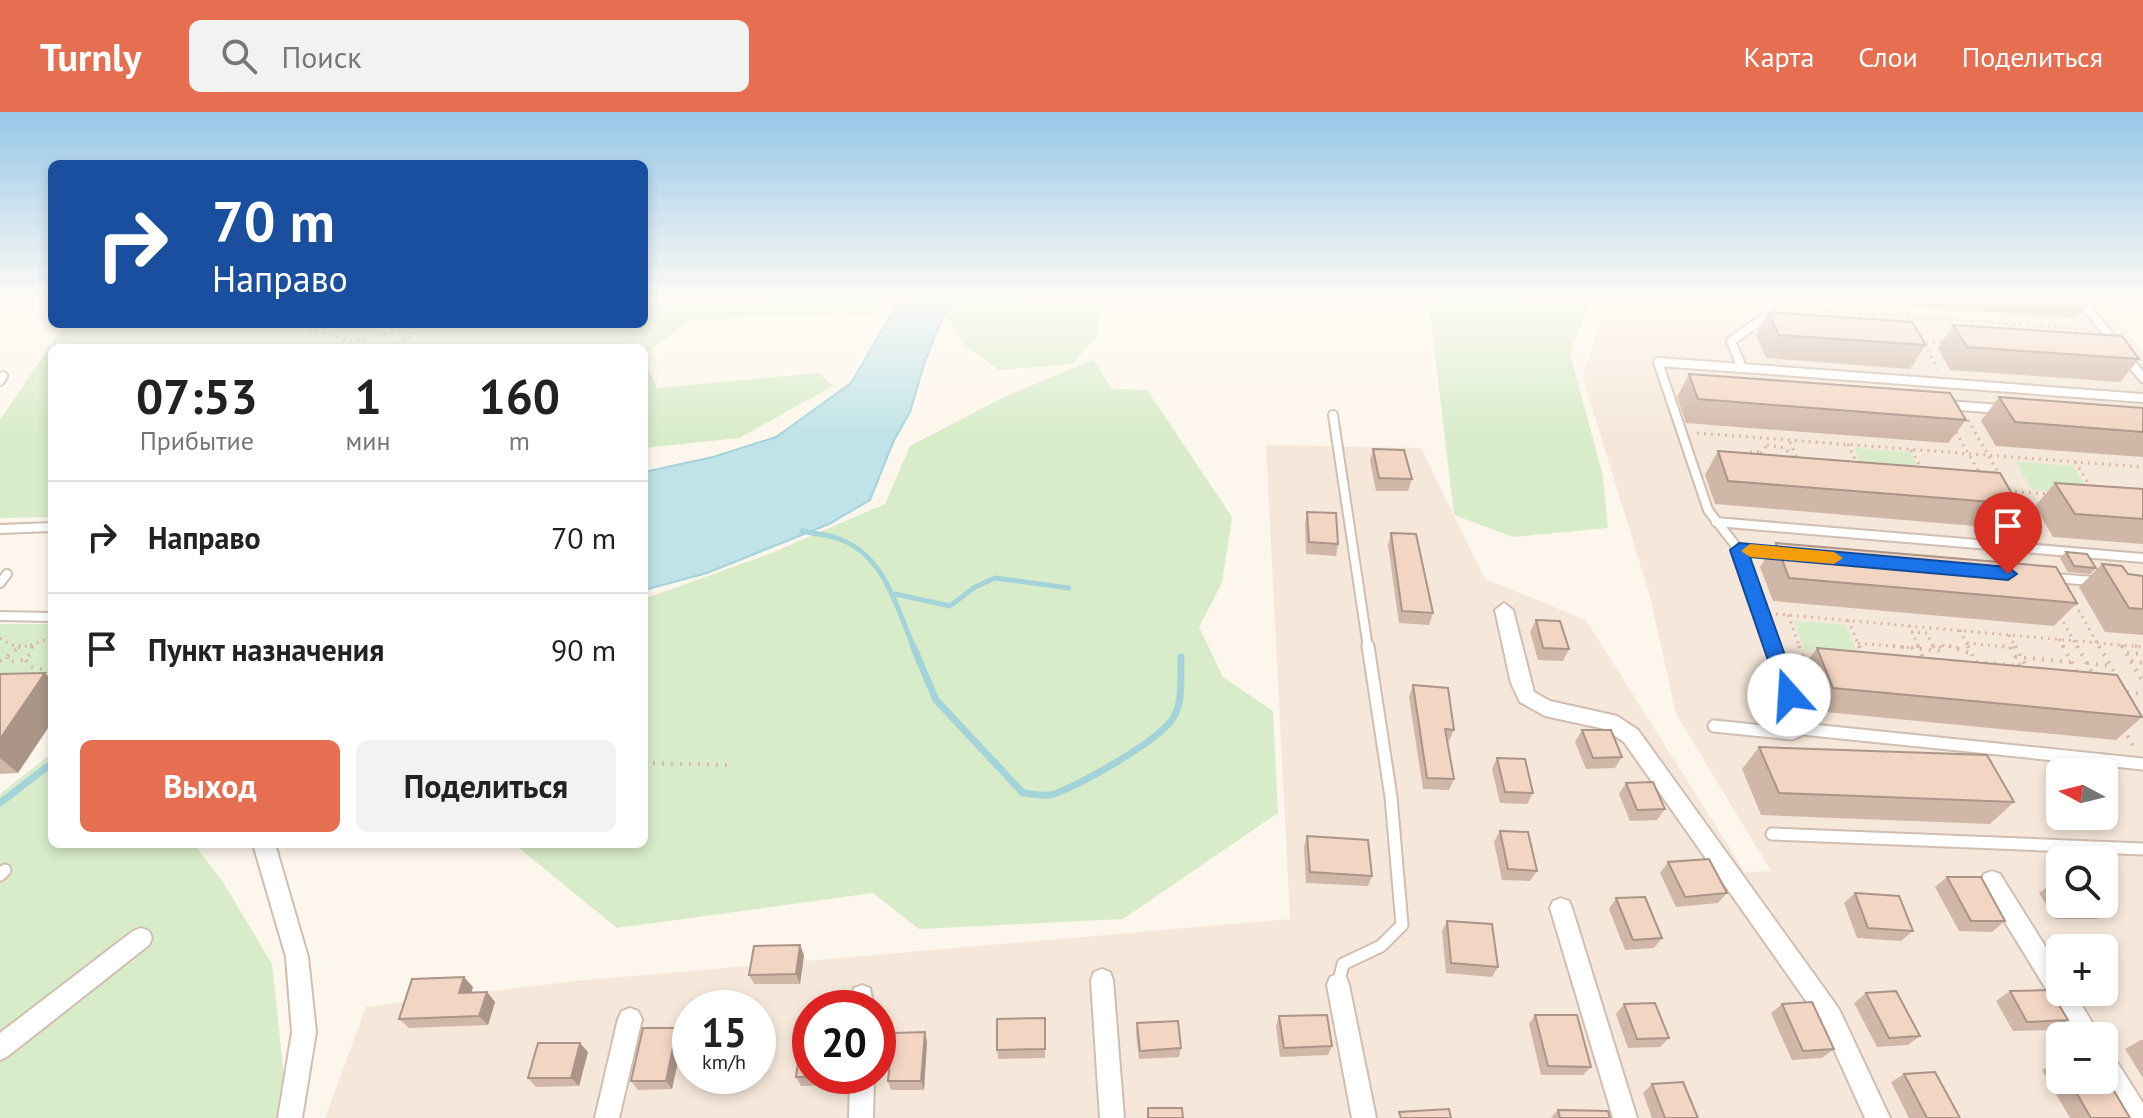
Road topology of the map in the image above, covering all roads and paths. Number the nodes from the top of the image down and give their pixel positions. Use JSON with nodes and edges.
{"nodes":[{"id":1,"x":1732,"y":343,"type":"edge"},
{"id":2,"x":1923,"y":343,"type":"edge"},
{"id":3,"x":2115,"y":343,"type":"edge"},
{"id":4,"x":1742,"y":368,"type":"junction"},
{"id":5,"x":2143,"y":378,"type":"edge"},
{"id":6,"x":1947,"y":383,"type":"junction"},
{"id":7,"x":1666,"y":385,"type":"junction"},
{"id":8,"x":1681,"y":386,"type":"dead end"},
{"id":9,"x":2143,"y":398,"type":"edge"},
{"id":10,"x":1940,"y":404,"type":"joint"},
{"id":11,"x":1959,"y":406,"type":"junction"},
{"id":12,"x":2005,"y":409,"type":"edge"},
{"id":13,"x":1333,"y":415,"type":"dead end"},
{"id":14,"x":1681,"y":431,"type":"junction"},
{"id":15,"x":1789,"y":440,"type":"junction"},
{"id":16,"x":1848,"y":444,"type":"junction"},
{"id":17,"x":1911,"y":449,"type":"junction"},
{"id":18,"x":1750,"y":452,"type":"edge"},
{"id":19,"x":1761,"y":452,"type":"junction"},
{"id":20,"x":1968,"y":453,"type":"junction"},
{"id":21,"x":1988,"y":455,"type":"junction"},
{"id":22,"x":1795,"y":456,"type":"junction"},
{"id":23,"x":2075,"y":462,"type":"junction"},
{"id":24,"x":1800,"y":466,"type":"edge"},
{"id":25,"x":2143,"y":467,"type":"edge"},
{"id":26,"x":1859,"y":468,"type":"edge"},
{"id":27,"x":1978,"y":471,"type":"junction"},
{"id":28,"x":1924,"y":473,"type":"edge"},
{"id":29,"x":1999,"y":473,"type":"junction"},
{"id":30,"x":1983,"y":480,"type":"edge"},
{"id":31,"x":1999,"y":491,"type":"edge"},
{"id":32,"x":2009,"y":491,"type":"junction"},
{"id":33,"x":2054,"y":495,"type":"edge"},
{"id":34,"x":2099,"y":498,"type":"edge"},
{"id":35,"x":2002,"y":513,"type":"edge"},
{"id":36,"x":1716,"y":522,"type":"junction"},
{"id":37,"x":48,"y":527,"type":"edge"},
{"id":38,"x":0,"y":529,"type":"edge"},
{"id":39,"x":2022,"y":548,"type":"junction"},
{"id":40,"x":1739,"y":550,"type":"junction"},
{"id":41,"x":2043,"y":550,"type":"junction"},
{"id":42,"x":1786,"y":554,"type":"edge"},
{"id":43,"x":2143,"y":558,"type":"edge"},
{"id":44,"x":7,"y":574,"type":"dead end"},
{"id":45,"x":2038,"y":576,"type":"edge"},
{"id":46,"x":2060,"y":578,"type":"junction"},
{"id":47,"x":2102,"y":582,"type":"edge"},
{"id":48,"x":0,"y":583,"type":"edge"},
{"id":49,"x":1504,"y":610,"type":"dead end"},
{"id":50,"x":1760,"y":612,"type":"junction"},
{"id":51,"x":1788,"y":615,"type":"junction"},
{"id":52,"x":2060,"y":615,"type":"edge"},
{"id":53,"x":0,"y":616,"type":"edge"},
{"id":54,"x":48,"y":617,"type":"edge"},
{"id":55,"x":1848,"y":620,"type":"junction"},
{"id":56,"x":1909,"y":625,"type":"junction"},
{"id":57,"x":1960,"y":630,"type":"junction"},
{"id":58,"x":1911,"y":632,"type":"junction"},
{"id":59,"x":2009,"y":635,"type":"junction"},
{"id":60,"x":0,"y":638,"type":"edge"},
{"id":61,"x":48,"y":639,"type":"edge"},
{"id":62,"x":2059,"y":639,"type":"junction"},
{"id":63,"x":2074,"y":640,"type":"junction"},
{"id":64,"x":2097,"y":642,"type":"junction"},
{"id":65,"x":1858,"y":643,"type":"junction"},
{"id":66,"x":1967,"y":643,"type":"junction"},
{"id":67,"x":30,"y":645,"type":"junction"},
{"id":68,"x":2121,"y":645,"type":"junction"},
{"id":69,"x":21,"y":646,"type":"junction"},
{"id":70,"x":2143,"y":647,"type":"edge"},
{"id":71,"x":1919,"y":649,"type":"junction"},
{"id":72,"x":1935,"y":650,"type":"junction"},
{"id":73,"x":1942,"y":651,"type":"junction"},
{"id":74,"x":2125,"y":652,"type":"junction"},
{"id":75,"x":1964,"y":653,"type":"junction"},
{"id":76,"x":1972,"y":654,"type":"junction"},
{"id":77,"x":2143,"y":654,"type":"edge"},
{"id":78,"x":1863,"y":656,"type":"edge"},
{"id":79,"x":7,"y":657,"type":"junction"},
{"id":80,"x":2018,"y":657,"type":"junction"},
{"id":81,"x":1924,"y":659,"type":"junction"},
{"id":82,"x":26,"y":660,"type":"junction"},
{"id":83,"x":1777,"y":660,"type":"junction"},
{"id":84,"x":1935,"y":660,"type":"edge"},
{"id":85,"x":0,"y":661,"type":"edge"},
{"id":86,"x":1947,"y":661,"type":"edge"},
{"id":87,"x":2131,"y":661,"type":"junction"},
{"id":88,"x":1805,"y":662,"type":"junction"},
{"id":89,"x":1976,"y":662,"type":"junction"},
{"id":90,"x":2071,"y":662,"type":"junction"},
{"id":91,"x":1968,"y":663,"type":"edge"},
{"id":92,"x":2087,"y":663,"type":"junction"},
{"id":93,"x":2143,"y":663,"type":"edge"},
{"id":94,"x":1821,"y":664,"type":"edge"},
{"id":95,"x":2111,"y":666,"type":"junction"},
{"id":96,"x":1927,"y":667,"type":"edge"},
{"id":97,"x":1980,"y":670,"type":"edge"},
{"id":98,"x":2028,"y":670,"type":"edge"},
{"id":99,"x":48,"y":671,"type":"edge"},
{"id":100,"x":2078,"y":675,"type":"edge"},
{"id":101,"x":2095,"y":677,"type":"edge"},
{"id":102,"x":2118,"y":679,"type":"edge"},
{"id":103,"x":2142,"y":679,"type":"edge"},
{"id":104,"x":2114,"y":691,"type":"edge"},
{"id":105,"x":2126,"y":692,"type":"junction"},
{"id":106,"x":2143,"y":694,"type":"edge"},
{"id":107,"x":2132,"y":702,"type":"edge"},
{"id":108,"x":1714,"y":726,"type":"dead end"},
{"id":109,"x":2123,"y":726,"type":"edge"},
{"id":110,"x":1802,"y":729,"type":"junction"},
{"id":111,"x":2136,"y":750,"type":"dead end"},
{"id":112,"x":648,"y":763,"type":"edge"},
{"id":113,"x":2143,"y":764,"type":"edge"},
{"id":114,"x":727,"y":765,"type":"dead end"},
{"id":115,"x":1772,"y":834,"type":"dead end"},
{"id":116,"x":265,"y":848,"type":"edge"},
{"id":117,"x":2143,"y":849,"type":"edge"},
{"id":118,"x":1992,"y":881,"type":"dead end"},
{"id":119,"x":1561,"y":908,"type":"dead end"},
{"id":120,"x":141,"y":938,"type":"dead end"},
{"id":121,"x":2046,"y":969,"type":"edge"},
{"id":122,"x":1102,"y":980,"type":"dead end"},
{"id":123,"x":1338,"y":985,"type":"joint"},
{"id":124,"x":630,"y":1019,"type":"dead end"},
{"id":125,"x":0,"y":1048,"type":"edge"},
{"id":126,"x":2118,"y":1085,"type":"edge"},
{"id":127,"x":862,"y":1094,"type":"edge"},
{"id":128,"x":290,"y":1118,"type":"edge"},
{"id":129,"x":607,"y":1118,"type":"edge"},
{"id":130,"x":861,"y":1118,"type":"edge"},
{"id":131,"x":1112,"y":1118,"type":"edge"},
{"id":132,"x":1364,"y":1118,"type":"edge"},
{"id":133,"x":1625,"y":1118,"type":"edge"},
{"id":134,"x":1878,"y":1118,"type":"edge"},
{"id":135,"x":2138,"y":1118,"type":"edge"}],
"edges":[{"from":1,"to":4,"type":"lane"},
{"from":2,"to":6,"type":"path"},
{"from":3,"to":5,"type":"lane"},
{"from":4,"to":6,"type":"lane"},
{"from":4,"to":7,"type":"lane"},
{"from":6,"to":9,"type":"lane"},
{"from":7,"to":8,"type":"lane"},
{"from":7,"to":14,"type":"lane"},
{"from":10,"to":11,"type":"lane"},
{"from":10,"to":20,"type":"path"},
{"from":11,"to":12,"type":"lane"},
{"from":11,"to":21,"type":"path"},
{"from":13,"to":123,"type":"lane"},
{"from":14,"to":15,"type":"path"},
{"from":14,"to":36,"type":"lane"},
{"from":15,"to":16,"type":"path"},
{"from":15,"to":22,"type":"path"},
{"from":16,"to":17,"type":"path"},
{"from":16,"to":26,"type":"path"},
{"from":17,"to":20,"type":"path"},
{"from":17,"to":28,"type":"path"},
{"from":18,"to":19,"type":"path"},
{"from":19,"to":22,"type":"path"},
{"from":19,"to":22,"type":"path"},
{"from":20,"to":21,"type":"path"},
{"from":20,"to":27,"type":"path"},
{"from":21,"to":23,"type":"path"},
{"from":21,"to":29,"type":"path"},
{"from":22,"to":24,"type":"path"},
{"from":23,"to":25,"type":"path"},
{"from":23,"to":34,"type":"path"},
{"from":27,"to":29,"type":"path"},
{"from":27,"to":30,"type":"path"},
{"from":29,"to":32,"type":"path"},
{"from":31,"to":32,"type":"path"},
{"from":32,"to":33,"type":"path"},
{"from":32,"to":41,"type":"path"},
{"from":35,"to":39,"type":"path"},
{"from":36,"to":39,"type":"lane"},
{"from":36,"to":40,"type":"lane"},
{"from":37,"to":38,"type":"lane"},
{"from":39,"to":41,"type":"lane"},
{"from":40,"to":42,"type":"lane"},
{"from":40,"to":50,"type":"lane"},
{"from":41,"to":43,"type":"lane"},
{"from":44,"to":48,"type":"lane"},
{"from":45,"to":46,"type":"lane"},
{"from":46,"to":47,"type":"lane"},
{"from":46,"to":64,"type":"path"},
{"from":49,"to":134,"type":"street"},
{"from":50,"to":51,"type":"path"},
{"from":50,"to":83,"type":"lane"},
{"from":51,"to":55,"type":"path"},
{"from":51,"to":88,"type":"path"},
{"from":52,"to":63,"type":"path"},
{"from":53,"to":54,"type":"lane"},
{"from":55,"to":56,"type":"path"},
{"from":55,"to":65,"type":"path"},
{"from":56,"to":57,"type":"path"},
{"from":56,"to":58,"type":"path"},
{"from":57,"to":59,"type":"path"},
{"from":57,"to":66,"type":"path"},
{"from":58,"to":71,"type":"path"},
{"from":58,"to":72,"type":"path"},
{"from":59,"to":62,"type":"path"},
{"from":59,"to":80,"type":"path"},
{"from":60,"to":69,"type":"path"},
{"from":61,"to":67,"type":"path"},
{"from":62,"to":63,"type":"path"},
{"from":62,"to":90,"type":"path"},
{"from":63,"to":64,"type":"path"},
{"from":63,"to":92,"type":"path"},
{"from":64,"to":68,"type":"path"},
{"from":64,"to":95,"type":"path"},
{"from":65,"to":71,"type":"path"},
{"from":65,"to":78,"type":"path"},
{"from":66,"to":76,"type":"path"},
{"from":66,"to":80,"type":"path"},
{"from":67,"to":69,"type":"path"},
{"from":67,"to":82,"type":"path"},
{"from":68,"to":70,"type":"path"},
{"from":68,"to":74,"type":"path"},
{"from":69,"to":79,"type":"path"},
{"from":71,"to":72,"type":"path"},
{"from":71,"to":81,"type":"path"},
{"from":72,"to":73,"type":"path"},
{"from":73,"to":75,"type":"path"},
{"from":73,"to":86,"type":"path"},
{"from":74,"to":77,"type":"path"},
{"from":74,"to":87,"type":"path"},
{"from":75,"to":76,"type":"path"},
{"from":75,"to":91,"type":"path"},
{"from":76,"to":89,"type":"path"},
{"from":79,"to":82,"type":"path"},
{"from":79,"to":85,"type":"path"},
{"from":80,"to":89,"type":"path"},
{"from":80,"to":90,"type":"path"},
{"from":80,"to":98,"type":"path"},
{"from":81,"to":84,"type":"path"},
{"from":81,"to":96,"type":"path"},
{"from":82,"to":99,"type":"path"},
{"from":83,"to":88,"type":"path"},
{"from":83,"to":110,"type":"lane"},
{"from":87,"to":93,"type":"path"},
{"from":87,"to":103,"type":"path"},
{"from":88,"to":94,"type":"path"},
{"from":89,"to":97,"type":"path"},
{"from":90,"to":100,"type":"path"},
{"from":92,"to":95,"type":"path"},
{"from":92,"to":101,"type":"path"},
{"from":95,"to":102,"type":"path"},
{"from":104,"to":105,"type":"path"},
{"from":105,"to":106,"type":"path"},
{"from":105,"to":107,"type":"path"},
{"from":108,"to":110,"type":"lane"},
{"from":109,"to":111,"type":"path"},
{"from":110,"to":113,"type":"lane"},
{"from":112,"to":114,"type":"path"},
{"from":115,"to":117,"type":"lane"},
{"from":116,"to":128,"type":"street"},
{"from":118,"to":121,"type":"street"},
{"from":119,"to":133,"type":"street"},
{"from":120,"to":125,"type":"street"},
{"from":122,"to":131,"type":"street"},
{"from":123,"to":132,"type":"street"},
{"from":124,"to":129,"type":"street"},
{"from":126,"to":135,"type":"street"},
{"from":127,"to":130,"type":"street"}]}
